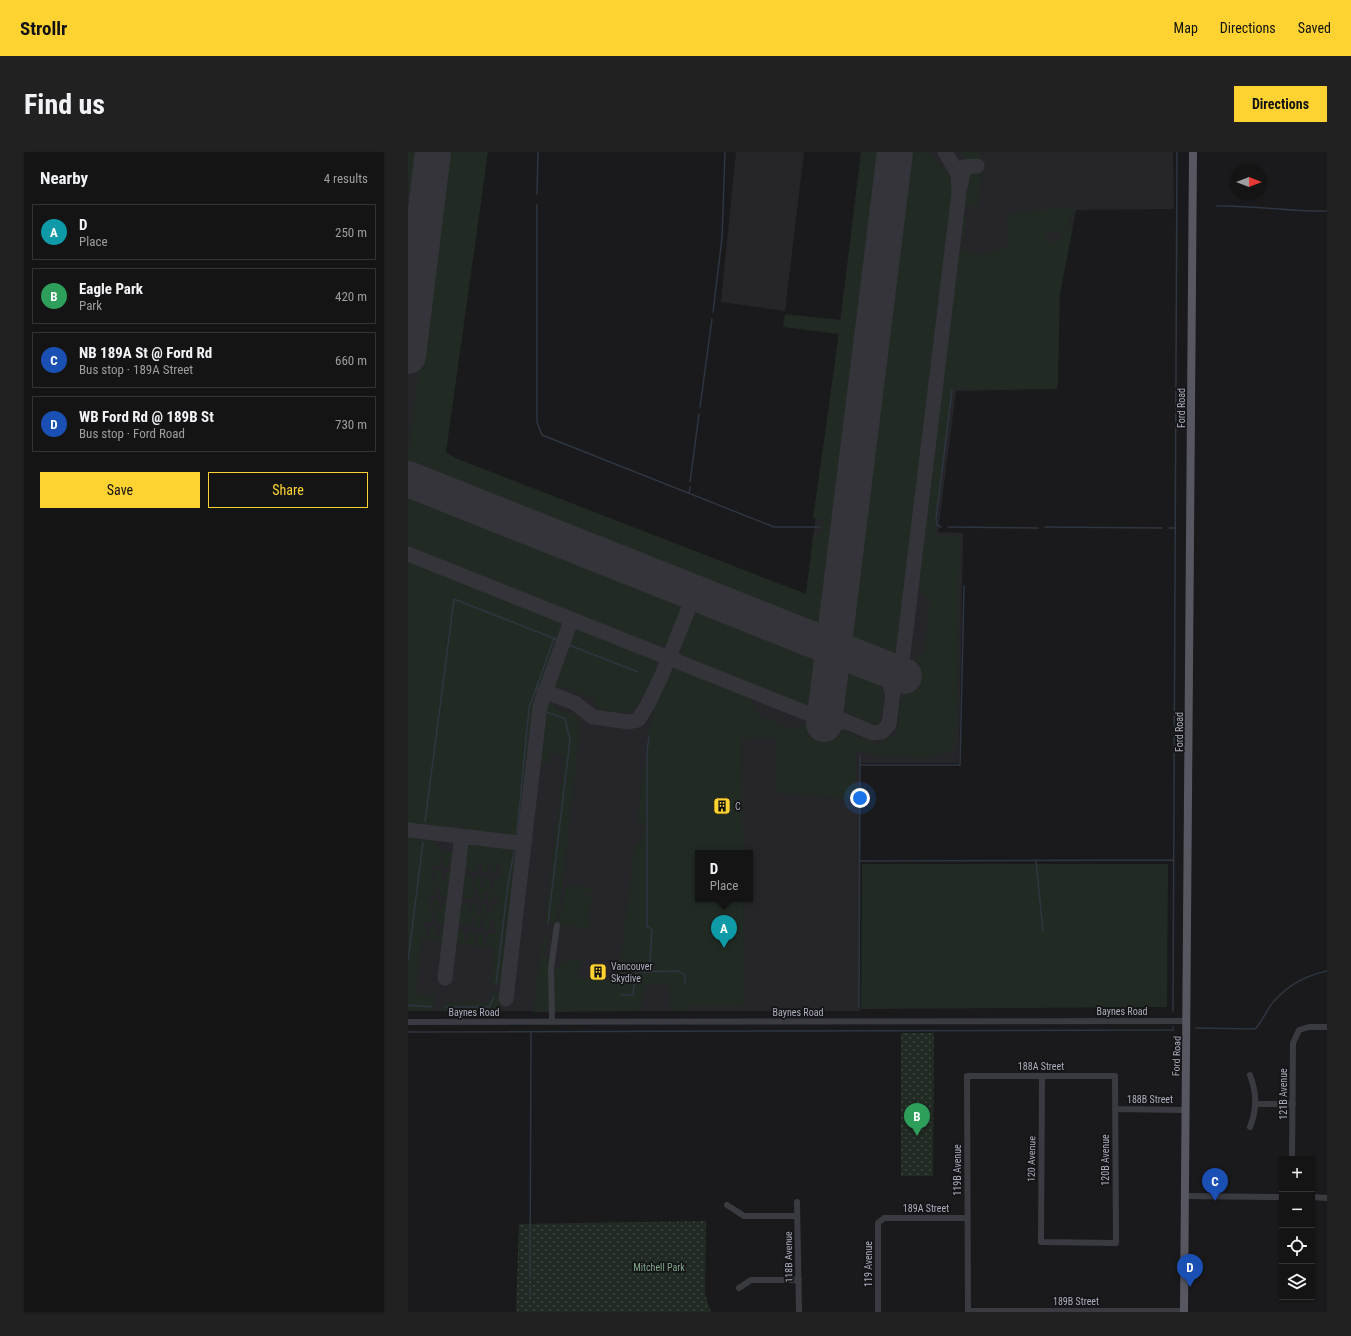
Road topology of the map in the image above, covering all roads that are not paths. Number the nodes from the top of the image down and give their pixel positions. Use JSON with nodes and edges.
{"nodes":[{"id":1,"x":1193,"y":152,"type":"edge"},
{"id":2,"x":557,"y":925,"type":"dead end"},
{"id":3,"x":1187,"y":1021,"type":"junction"},
{"id":4,"x":408,"y":1022,"type":"edge"},
{"id":5,"x":552,"y":1022,"type":"junction"},
{"id":6,"x":1327,"y":1027,"type":"edge"},
{"id":7,"x":1250,"y":1075,"type":"dead end"},
{"id":8,"x":967,"y":1076,"type":"joint"},
{"id":9,"x":1042,"y":1076,"type":"junction"},
{"id":10,"x":1115,"y":1076,"type":"joint"},
{"id":11,"x":1255,"y":1104,"type":"junction"},
{"id":12,"x":1293,"y":1104,"type":"junction"},
{"id":13,"x":1115,"y":1109,"type":"junction"},
{"id":14,"x":1184,"y":1110,"type":"junction"},
{"id":15,"x":1250,"y":1127,"type":"dead end"},
{"id":16,"x":1292,"y":1156,"type":"edge"},
{"id":17,"x":1185,"y":1196,"type":"junction"},
{"id":18,"x":1279,"y":1197,"type":"edge"},
{"id":19,"x":1315,"y":1197,"type":"edge"},
{"id":20,"x":1327,"y":1198,"type":"edge"},
{"id":21,"x":797,"y":1202,"type":"dead end"},
{"id":22,"x":727,"y":1206,"type":"dead end"},
{"id":23,"x":797,"y":1216,"type":"junction"},
{"id":24,"x":884,"y":1218,"type":"joint"},
{"id":25,"x":968,"y":1218,"type":"junction"},
{"id":26,"x":1116,"y":1243,"type":"joint"},
{"id":27,"x":799,"y":1280,"type":"junction"},
{"id":28,"x":739,"y":1288,"type":"dead end"},
{"id":29,"x":968,"y":1311,"type":"edge"},
{"id":30,"x":1184,"y":1311,"type":"edge"},
{"id":31,"x":799,"y":1312,"type":"edge"},
{"id":32,"x":878,"y":1312,"type":"edge"},
{"id":33,"x":1111,"y":1312,"type":"edge"}],
"edges":[{"from":1,"to":3,"type":"main road","name":"Ford Road"},
{"from":2,"to":5,"type":"street"},
{"from":3,"to":5,"type":"street","name":"Baynes Road"},
{"from":3,"to":14,"type":"main road","name":"Ford Road"},
{"from":4,"to":5,"type":"street","name":"Baynes Road"},
{"from":6,"to":12,"type":"street","name":"121B Avenue"},
{"from":7,"to":11,"type":"street"},
{"from":8,"to":9,"type":"street","name":"188A Street"},
{"from":8,"to":25,"type":"street","name":"119B Avenue"},
{"from":9,"to":10,"type":"street","name":"188A Street"},
{"from":9,"to":26,"type":"street","name":"120 Avenue"},
{"from":10,"to":13,"type":"street","name":"120B Avenue"},
{"from":11,"to":12,"type":"street"},
{"from":11,"to":15,"type":"street"},
{"from":12,"to":16,"type":"street","name":"121B Avenue"},
{"from":13,"to":14,"type":"street","name":"188B Street"},
{"from":13,"to":26,"type":"street","name":"120B Avenue"},
{"from":14,"to":17,"type":"main road","name":"Ford Road"},
{"from":17,"to":18,"type":"street"},
{"from":17,"to":30,"type":"main road","name":"Ford Road"},
{"from":19,"to":20,"type":"street"},
{"from":21,"to":23,"type":"street","name":"118B Avenue"},
{"from":22,"to":23,"type":"street"},
{"from":23,"to":27,"type":"street","name":"118B Avenue"},
{"from":24,"to":25,"type":"street","name":"189A Street"},
{"from":24,"to":32,"type":"street","name":"119 Avenue"},
{"from":25,"to":29,"type":"street","name":"119B Avenue"},
{"from":27,"to":28,"type":"street"},
{"from":27,"to":31,"type":"street","name":"118B Avenue"},
{"from":29,"to":33,"type":"street","name":"189B Street"},
{"from":30,"to":33,"type":"street","name":"189B Street"}]}
